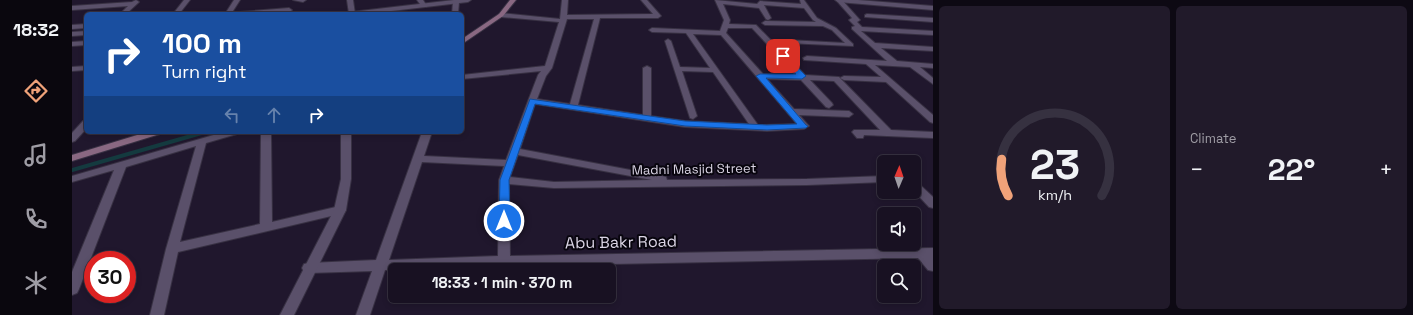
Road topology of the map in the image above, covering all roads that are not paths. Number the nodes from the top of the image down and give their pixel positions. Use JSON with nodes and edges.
{"nodes":[{"id":1,"x":187,"y":0,"type":"edge"},
{"id":2,"x":237,"y":0,"type":"edge"},
{"id":3,"x":296,"y":0,"type":"edge"},
{"id":4,"x":303,"y":0,"type":"edge"},
{"id":5,"x":350,"y":0,"type":"edge"},
{"id":6,"x":420,"y":0,"type":"edge"},
{"id":7,"x":468,"y":0,"type":"edge"},
{"id":8,"x":513,"y":0,"type":"edge"},
{"id":9,"x":565,"y":0,"type":"edge"},
{"id":10,"x":644,"y":0,"type":"edge"},
{"id":11,"x":801,"y":0,"type":"edge"},
{"id":12,"x":839,"y":0,"type":"edge"},
{"id":13,"x":718,"y":1,"type":"edge"},
{"id":14,"x":136,"y":2,"type":"edge"},
{"id":15,"x":456,"y":2,"type":"junction"},
{"id":16,"x":424,"y":6,"type":"junction"},
{"id":17,"x":762,"y":6,"type":"junction"},
{"id":18,"x":806,"y":6,"type":"junction"},
{"id":19,"x":72,"y":8,"type":"edge"},
{"id":20,"x":933,"y":8,"type":"edge"},
{"id":21,"x":289,"y":10,"type":"dead end"},
{"id":22,"x":125,"y":12,"type":"edge"},
{"id":23,"x":178,"y":12,"type":"edge"},
{"id":24,"x":229,"y":12,"type":"edge"},
{"id":25,"x":264,"y":12,"type":"edge"},
{"id":26,"x":351,"y":12,"type":"edge"},
{"id":27,"x":369,"y":12,"type":"edge"},
{"id":28,"x":455,"y":12,"type":"edge"},
{"id":29,"x":502,"y":15,"type":"junction"},
{"id":30,"x":867,"y":16,"type":"dead end"},
{"id":31,"x":597,"y":17,"type":"junction"},
{"id":32,"x":563,"y":19,"type":"junction"},
{"id":33,"x":933,"y":20,"type":"edge"},
{"id":34,"x":825,"y":24,"type":"junction"},
{"id":35,"x":84,"y":26,"type":"edge"},
{"id":36,"x":72,"y":27,"type":"edge"},
{"id":37,"x":861,"y":29,"type":"junction"},
{"id":38,"x":652,"y":30,"type":"dead end"},
{"id":39,"x":724,"y":30,"type":"junction"},
{"id":40,"x":83,"y":33,"type":"edge"},
{"id":41,"x":689,"y":33,"type":"junction"},
{"id":42,"x":933,"y":33,"type":"edge"},
{"id":43,"x":72,"y":34,"type":"edge"},
{"id":44,"x":72,"y":41,"type":"edge"},
{"id":45,"x":464,"y":41,"type":"edge"},
{"id":46,"x":668,"y":41,"type":"dead end"},
{"id":47,"x":788,"y":42,"type":"dead end"},
{"id":48,"x":84,"y":43,"type":"edge"},
{"id":49,"x":72,"y":44,"type":"edge"},
{"id":50,"x":873,"y":45,"type":"junction"},
{"id":51,"x":933,"y":48,"type":"edge"},
{"id":52,"x":807,"y":58,"type":"dead end"},
{"id":53,"x":868,"y":62,"type":"junction"},
{"id":54,"x":894,"y":63,"type":"junction"},
{"id":55,"x":912,"y":64,"type":"junction"},
{"id":56,"x":933,"y":66,"type":"edge"},
{"id":57,"x":83,"y":68,"type":"edge"},
{"id":58,"x":548,"y":68,"type":"junction"},
{"id":59,"x":647,"y":68,"type":"dead end"},
{"id":60,"x":72,"y":69,"type":"edge"},
{"id":61,"x":677,"y":69,"type":"junction"},
{"id":62,"x":715,"y":70,"type":"junction"},
{"id":63,"x":72,"y":76,"type":"edge"},
{"id":64,"x":760,"y":76,"type":"junction"},
{"id":65,"x":802,"y":76,"type":"junction"},
{"id":66,"x":465,"y":77,"type":"edge"},
{"id":67,"x":844,"y":78,"type":"dead end"},
{"id":68,"x":888,"y":80,"type":"junction"},
{"id":69,"x":933,"y":82,"type":"edge"},
{"id":70,"x":532,"y":101,"type":"junction"},
{"id":71,"x":830,"y":105,"type":"dead end"},
{"id":72,"x":573,"y":107,"type":"junction"},
{"id":73,"x":792,"y":112,"type":"junction"},
{"id":74,"x":849,"y":114,"type":"dead end"},
{"id":75,"x":693,"y":116,"type":"dead end"},
{"id":76,"x":647,"y":119,"type":"junction"},
{"id":77,"x":933,"y":119,"type":"edge"},
{"id":78,"x":84,"y":125,"type":"edge"},
{"id":79,"x":755,"y":128,"type":"junction"},
{"id":80,"x":888,"y":133,"type":"junction"},
{"id":81,"x":149,"y":134,"type":"edge"},
{"id":82,"x":227,"y":134,"type":"edge"},
{"id":83,"x":266,"y":134,"type":"edge"},
{"id":84,"x":346,"y":134,"type":"edge"},
{"id":85,"x":426,"y":134,"type":"edge"},
{"id":86,"x":933,"y":135,"type":"edge"},
{"id":87,"x":860,"y":136,"type":"dead end"},
{"id":88,"x":72,"y":139,"type":"edge"},
{"id":89,"x":202,"y":141,"type":"junction"},
{"id":90,"x":514,"y":151,"type":"junction"},
{"id":91,"x":72,"y":158,"type":"edge"},
{"id":92,"x":418,"y":159,"type":"junction"},
{"id":93,"x":510,"y":163,"type":"junction"},
{"id":94,"x":122,"y":164,"type":"junction"},
{"id":95,"x":72,"y":179,"type":"edge"},
{"id":96,"x":877,"y":179,"type":"edge"},
{"id":97,"x":504,"y":180,"type":"junction"},
{"id":98,"x":683,"y":183,"type":"junction"},
{"id":99,"x":921,"y":192,"type":"edge"},
{"id":100,"x":933,"y":204,"type":"edge"},
{"id":101,"x":340,"y":210,"type":"junction"},
{"id":102,"x":266,"y":226,"type":"junction"},
{"id":103,"x":172,"y":249,"type":"junction"},
{"id":104,"x":927,"y":253,"type":"edge"},
{"id":105,"x":504,"y":262,"type":"junction"},
{"id":106,"x":382,"y":266,"type":"junction"},
{"id":107,"x":933,"y":266,"type":"edge"},
{"id":108,"x":309,"y":268,"type":"junction"},
{"id":109,"x":72,"y":289,"type":"edge"},
{"id":110,"x":157,"y":315,"type":"edge"},
{"id":111,"x":287,"y":315,"type":"edge"},
{"id":112,"x":363,"y":315,"type":"edge"}],
"edges":[{"from":1,"to":23,"type":"street"},
{"from":2,"to":24,"type":"street"},
{"from":3,"to":4,"type":"street"},
{"from":5,"to":26,"type":"street"},
{"from":6,"to":16,"type":"street"},
{"from":7,"to":15,"type":"street"},
{"from":8,"to":29,"type":"main road"},
{"from":9,"to":32,"type":"street"},
{"from":10,"to":31,"type":"street"},
{"from":11,"to":18,"type":"street"},
{"from":12,"to":20,"type":"street"},
{"from":12,"to":37,"type":"street"},
{"from":13,"to":17,"type":"street"},
{"from":13,"to":39,"type":"street"},
{"from":14,"to":19,"type":"street"},
{"from":14,"to":22,"type":"street"},
{"from":15,"to":16,"type":"street"},
{"from":15,"to":28,"type":"street"},
{"from":16,"to":27,"type":"street"},
{"from":17,"to":18,"type":"street"},
{"from":17,"to":34,"type":"street"},
{"from":18,"to":34,"type":"street"},
{"from":21,"to":25,"type":"street"},
{"from":29,"to":32,"type":"street"},
{"from":29,"to":45,"type":"main road"},
{"from":30,"to":33,"type":"street"},
{"from":31,"to":32,"type":"street"},
{"from":31,"to":72,"type":"street"},
{"from":32,"to":58,"type":"street"},
{"from":34,"to":47,"type":"street"},
{"from":35,"to":36,"type":"street"},
{"from":37,"to":42,"type":"street"},
{"from":37,"to":50,"type":"street"},
{"from":38,"to":41,"type":"street"},
{"from":39,"to":41,"type":"street"},
{"from":39,"to":64,"type":"street"},
{"from":39,"to":65,"type":"street"},
{"from":40,"to":43,"type":"street"},
{"from":40,"to":44,"type":"street"},
{"from":41,"to":62,"type":"street"},
{"from":46,"to":61,"type":"street"},
{"from":48,"to":49,"type":"street"},
{"from":50,"to":51,"type":"street"},
{"from":50,"to":54,"type":"street"},
{"from":52,"to":53,"type":"street"},
{"from":53,"to":54,"type":"street"},
{"from":53,"to":68,"type":"street"},
{"from":54,"to":55,"type":"street"},
{"from":55,"to":56,"type":"street"},
{"from":55,"to":69,"type":"street"},
{"from":57,"to":60,"type":"street"},
{"from":57,"to":63,"type":"street"},
{"from":58,"to":66,"type":"street"},
{"from":58,"to":70,"type":"street"},
{"from":59,"to":76,"type":"street"},
{"from":61,"to":62,"type":"street"},
{"from":61,"to":75,"type":"street"},
{"from":62,"to":79,"type":"street"},
{"from":64,"to":65,"type":"street"},
{"from":64,"to":73,"type":"street"},
{"from":65,"to":71,"type":"street"},
{"from":65,"to":80,"type":"street"},
{"from":67,"to":68,"type":"street"},
{"from":68,"to":77,"type":"street"},
{"from":70,"to":72,"type":"street"},
{"from":70,"to":90,"type":"street"},
{"from":72,"to":76,"type":"street"},
{"from":73,"to":74,"type":"street"},
{"from":73,"to":79,"type":"street"},
{"from":76,"to":79,"type":"street"},
{"from":78,"to":88,"type":"street"},
{"from":80,"to":86,"type":"street"},
{"from":80,"to":87,"type":"street"},
{"from":81,"to":91,"type":"main road"},
{"from":82,"to":89,"type":"street"},
{"from":83,"to":102,"type":"street"},
{"from":84,"to":101,"type":"street"},
{"from":85,"to":92,"type":"street"},
{"from":89,"to":94,"type":"street"},
{"from":89,"to":103,"type":"street"},
{"from":90,"to":93,"type":"street"},
{"from":90,"to":98,"type":"street"},
{"from":92,"to":93,"type":"street"},
{"from":92,"to":106,"type":"street"},
{"from":93,"to":97,"type":"street"},
{"from":94,"to":95,"type":"street"},
{"from":94,"to":109,"type":"street"},
{"from":96,"to":98,"type":"street","name":"Madni Masjid Street"},
{"from":97,"to":98,"type":"street","name":"Madni Masjid Street"},
{"from":97,"to":105,"type":"street"},
{"from":99,"to":100,"type":"street"},
{"from":101,"to":102,"type":"street"},
{"from":101,"to":108,"type":"street"},
{"from":102,"to":103,"type":"street"},
{"from":103,"to":110,"type":"street"},
{"from":104,"to":105,"type":"street","name":"Abu Bakr Road"},
{"from":104,"to":107,"type":"street"},
{"from":105,"to":106,"type":"street","name":"Abu Bakr Road"},
{"from":106,"to":108,"type":"street","name":"Abu Bakr Road"},
{"from":106,"to":112,"type":"street"},
{"from":108,"to":111,"type":"street"}]}
